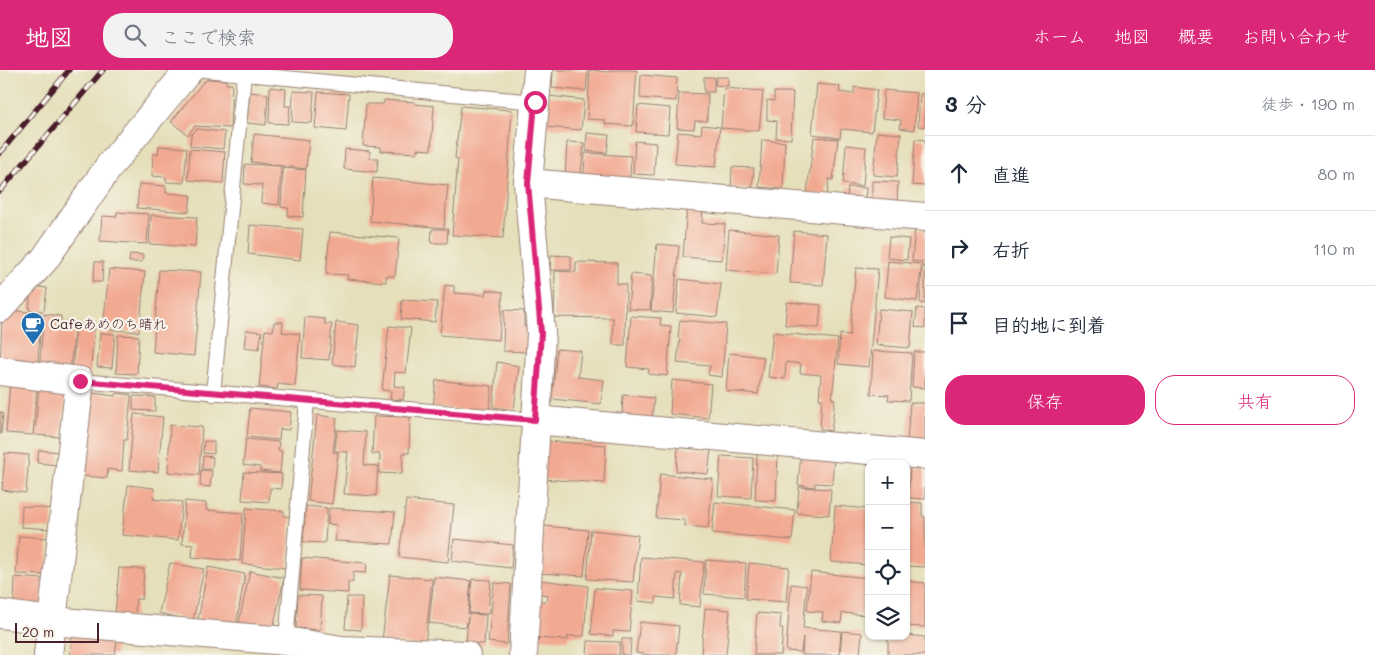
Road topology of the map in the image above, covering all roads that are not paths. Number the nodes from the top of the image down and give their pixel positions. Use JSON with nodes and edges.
{"nodes":[{"id":1,"x":189,"y":70,"type":"edge"},
{"id":2,"x":204,"y":70,"type":"edge"},
{"id":3,"x":538,"y":70,"type":"edge"},
{"id":4,"x":244,"y":74,"type":"junction"},
{"id":5,"x":535,"y":102,"type":"junction"},
{"id":6,"x":528,"y":183,"type":"junction"},
{"id":7,"x":925,"y":217,"type":"edge"},
{"id":8,"x":0,"y":308,"type":"edge"},
{"id":9,"x":0,"y":371,"type":"edge"},
{"id":10,"x":80,"y":381,"type":"junction"},
{"id":11,"x":213,"y":394,"type":"junction"},
{"id":12,"x":307,"y":402,"type":"junction"},
{"id":13,"x":535,"y":420,"type":"junction"},
{"id":14,"x":925,"y":455,"type":"edge"},
{"id":15,"x":0,"y":614,"type":"edge"},
{"id":16,"x":52,"y":621,"type":"junction"},
{"id":17,"x":286,"y":640,"type":"junction"},
{"id":18,"x":341,"y":652,"type":"edge"},
{"id":19,"x":48,"y":655,"type":"edge"},
{"id":20,"x":466,"y":655,"type":"edge"},
{"id":21,"x":524,"y":655,"type":"edge"}],
"edges":[{"from":1,"to":8,"type":"street"},
{"from":2,"to":4,"type":"lane"},
{"from":3,"to":5,"type":"street"},
{"from":4,"to":5,"type":"lane"},
{"from":4,"to":11,"type":"lane"},
{"from":5,"to":6,"type":"street"},
{"from":6,"to":7,"type":"street"},
{"from":6,"to":13,"type":"street"},
{"from":9,"to":10,"type":"street"},
{"from":10,"to":11,"type":"lane"},
{"from":10,"to":16,"type":"street"},
{"from":11,"to":12,"type":"lane"},
{"from":12,"to":13,"type":"lane"},
{"from":12,"to":17,"type":"lane"},
{"from":13,"to":14,"type":"street"},
{"from":13,"to":21,"type":"street"},
{"from":15,"to":16,"type":"street"},
{"from":16,"to":17,"type":"street"},
{"from":16,"to":19,"type":"street"},
{"from":17,"to":18,"type":"street"},
{"from":18,"to":20,"type":"street"}]}
